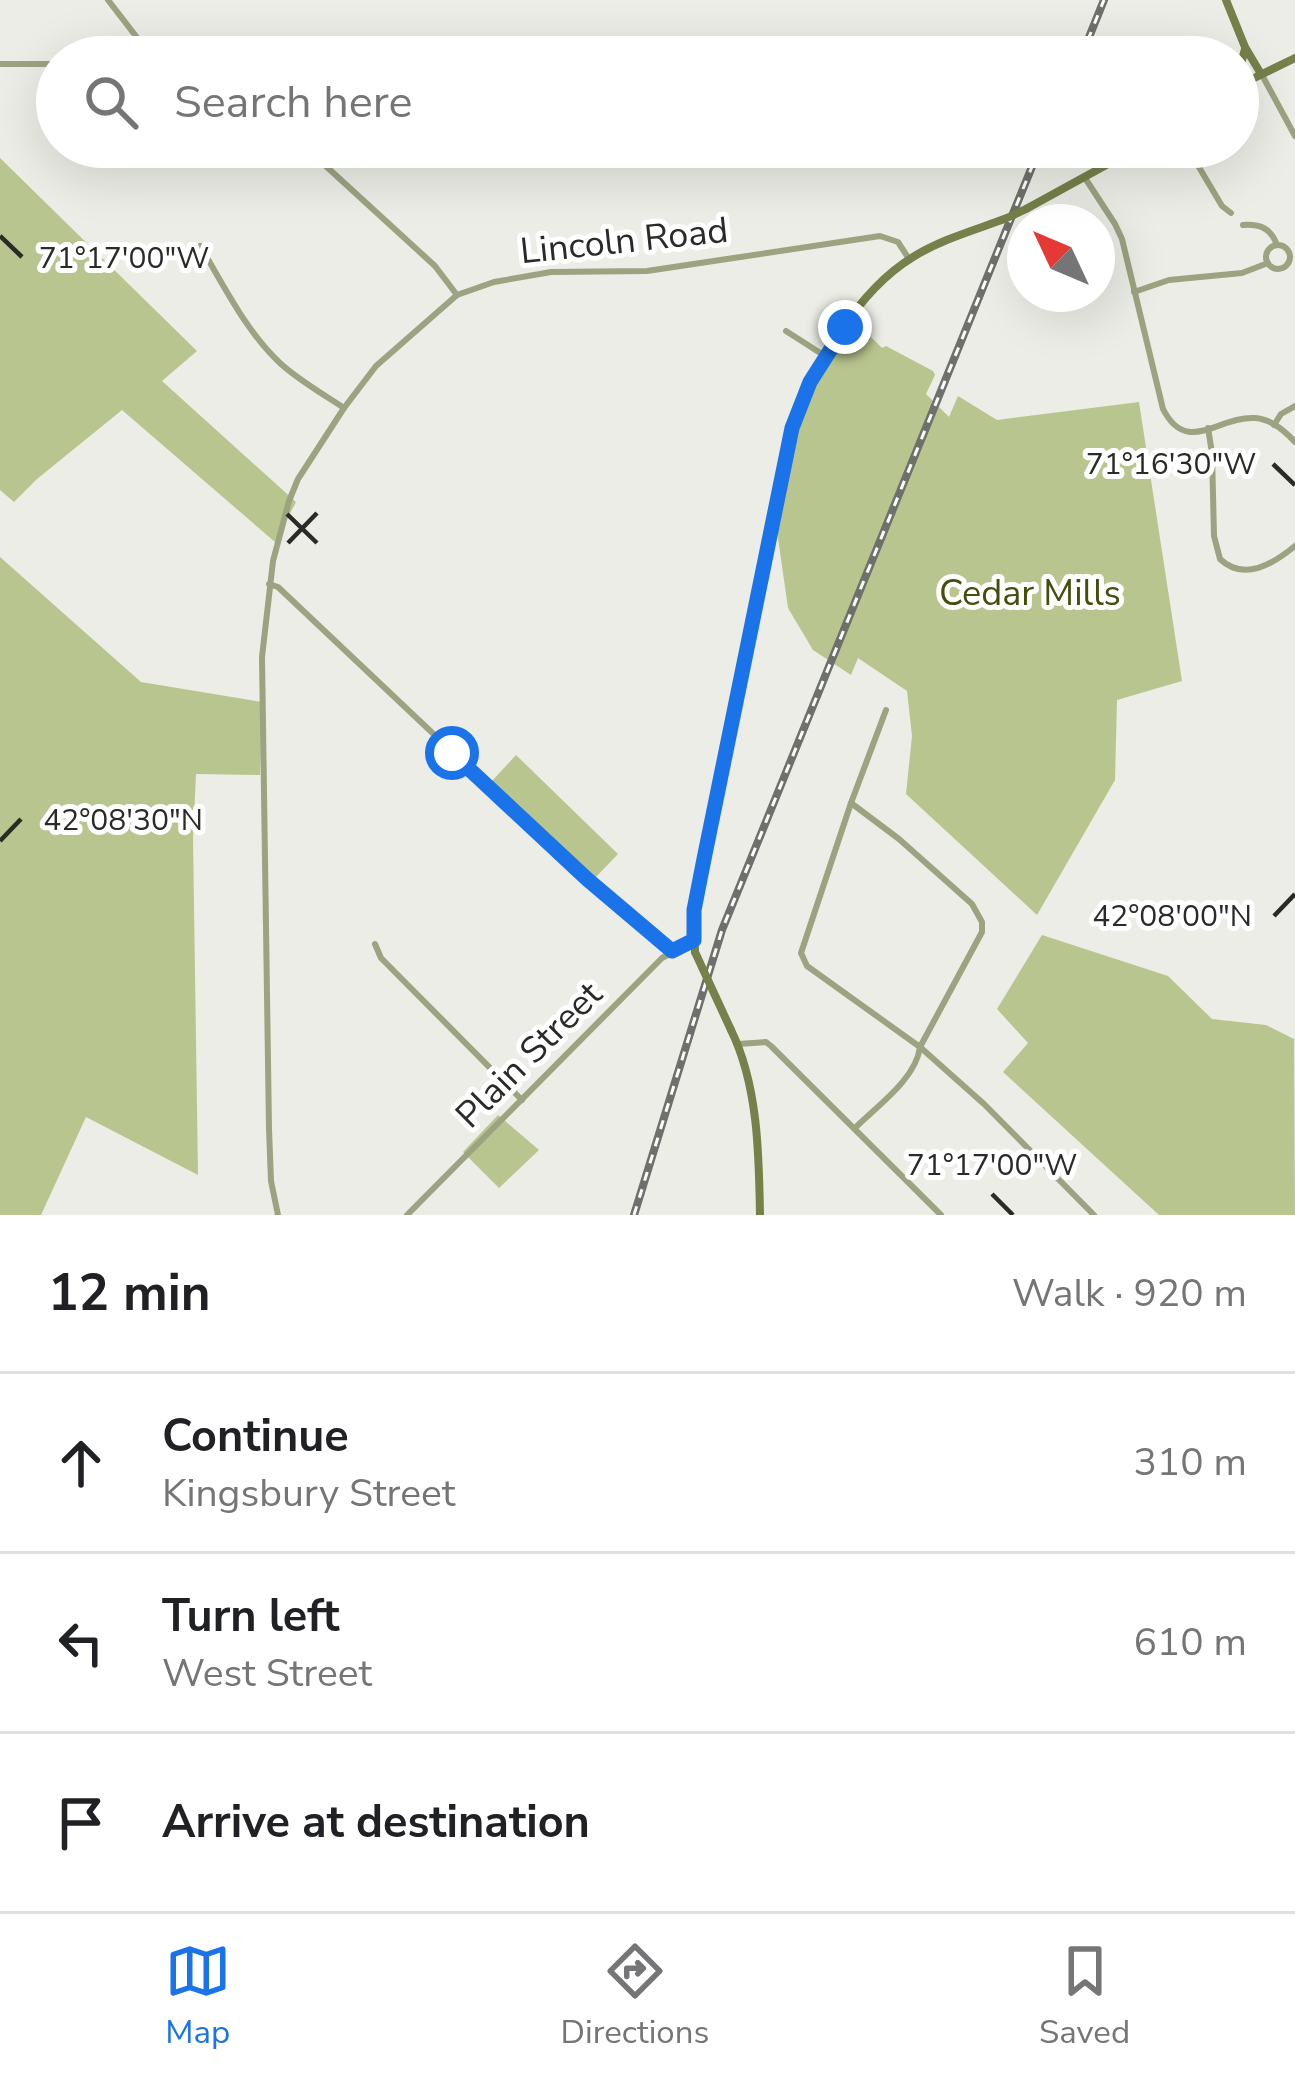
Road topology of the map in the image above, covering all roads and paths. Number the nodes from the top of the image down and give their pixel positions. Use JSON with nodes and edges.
{"nodes":[{"id":1,"x":110,"y":0,"type":"edge"},
{"id":2,"x":1226,"y":0,"type":"edge"},
{"id":3,"x":137,"y":36,"type":"edge"},
{"id":4,"x":1241,"y":36,"type":"edge"},
{"id":5,"x":1295,"y":58,"type":"edge"},
{"id":6,"x":0,"y":64,"type":"edge"},
{"id":7,"x":36,"y":64,"type":"edge"},
{"id":8,"x":1259,"y":69,"type":"edge"},
{"id":9,"x":1262,"y":74,"type":"junction"},
{"id":10,"x":1259,"y":76,"type":"edge"},
{"id":11,"x":1295,"y":136,"type":"edge"},
{"id":12,"x":328,"y":168,"type":"edge"},
{"id":13,"x":1102,"y":168,"type":"edge"},
{"id":14,"x":1199,"y":168,"type":"edge"},
{"id":15,"x":1085,"y":178,"type":"junction"},
{"id":16,"x":1231,"y":213,"type":"dead end"},
{"id":17,"x":1243,"y":225,"type":"dead end"},
{"id":18,"x":1277,"y":245,"type":"junction"},
{"id":19,"x":200,"y":246,"type":"dead end"},
{"id":20,"x":909,"y":259,"type":"junction"},
{"id":21,"x":1268,"y":263,"type":"junction"},
{"id":22,"x":1288,"y":264,"type":"junction"},
{"id":23,"x":1295,"y":271,"type":"edge"},
{"id":24,"x":1135,"y":292,"type":"junction"},
{"id":25,"x":457,"y":295,"type":"junction"},
{"id":26,"x":786,"y":331,"type":"dead end"},
{"id":27,"x":825,"y":356,"type":"junction"},
{"id":28,"x":1295,"y":406,"type":"edge"},
{"id":29,"x":344,"y":408,"type":"junction"},
{"id":30,"x":1274,"y":425,"type":"junction"},
{"id":31,"x":1208,"y":428,"type":"junction"},
{"id":32,"x":1295,"y":442,"type":"edge"},
{"id":33,"x":1295,"y":547,"type":"edge"},
{"id":34,"x":269,"y":584,"type":"junction"},
{"id":35,"x":886,"y":710,"type":"dead end"},
{"id":36,"x":851,"y":803,"type":"junction"},
{"id":37,"x":694,"y":940,"type":"junction"},
{"id":38,"x":375,"y":944,"type":"dead end"},
{"id":39,"x":672,"y":951,"type":"junction"},
{"id":40,"x":738,"y":1043,"type":"junction"},
{"id":41,"x":920,"y":1047,"type":"junction"},
{"id":42,"x":522,"y":1100,"type":"junction"},
{"id":43,"x":855,"y":1128,"type":"junction"},
{"id":44,"x":278,"y":1215,"type":"edge"},
{"id":45,"x":407,"y":1215,"type":"edge"},
{"id":46,"x":760,"y":1215,"type":"edge"},
{"id":47,"x":941,"y":1215,"type":"edge"},
{"id":48,"x":1094,"y":1215,"type":"edge"}],
"edges":[{"from":1,"to":3,"type":"street"},
{"from":2,"to":4,"type":"main road"},
{"from":5,"to":9,"type":"main road"},
{"from":6,"to":7,"type":"street"},
{"from":8,"to":9,"type":"main road"},
{"from":9,"to":10,"type":"main road"},
{"from":9,"to":11,"type":"street"},
{"from":12,"to":25,"type":"street"},
{"from":13,"to":15,"type":"main road"},
{"from":14,"to":16,"type":"street"},
{"from":15,"to":20,"type":"main road","bridge":true},
{"from":15,"to":24,"type":"street"},
{"from":17,"to":18,"type":"street"},
{"from":18,"to":21,"type":"street"},
{"from":18,"to":22,"type":"street"},
{"from":19,"to":29,"type":"street"},
{"from":20,"to":25,"type":"street","name":"Lincoln Road"},
{"from":20,"to":27,"type":"main road"},
{"from":21,"to":22,"type":"street"},
{"from":21,"to":24,"type":"street"},
{"from":22,"to":23,"type":"street"},
{"from":24,"to":31,"type":"street"},
{"from":25,"to":29,"type":"street","name":"Lincoln Road"},
{"from":26,"to":27,"type":"street"},
{"from":27,"to":37,"type":"main road"},
{"from":28,"to":30,"type":"street"},
{"from":29,"to":34,"type":"street","name":"Lincoln Road"},
{"from":30,"to":31,"type":"street"},
{"from":30,"to":32,"type":"street"},
{"from":31,"to":33,"type":"street"},
{"from":34,"to":39,"type":"street"},
{"from":34,"to":44,"type":"street","name":"Lincoln Road"},
{"from":35,"to":36,"type":"street"},
{"from":36,"to":41,"type":"street"},
{"from":36,"to":41,"type":"street"},
{"from":37,"to":39,"type":"street","name":"Plain Street"},
{"from":37,"to":40,"type":"main road","bridge":true},
{"from":38,"to":42,"type":"street"},
{"from":39,"to":42,"type":"street","name":"Plain Street"},
{"from":40,"to":43,"type":"street"},
{"from":40,"to":46,"type":"main road"},
{"from":41,"to":43,"type":"street"},
{"from":41,"to":48,"type":"street"},
{"from":42,"to":45,"type":"street","name":"Plain Street"},
{"from":43,"to":47,"type":"street"}]}
